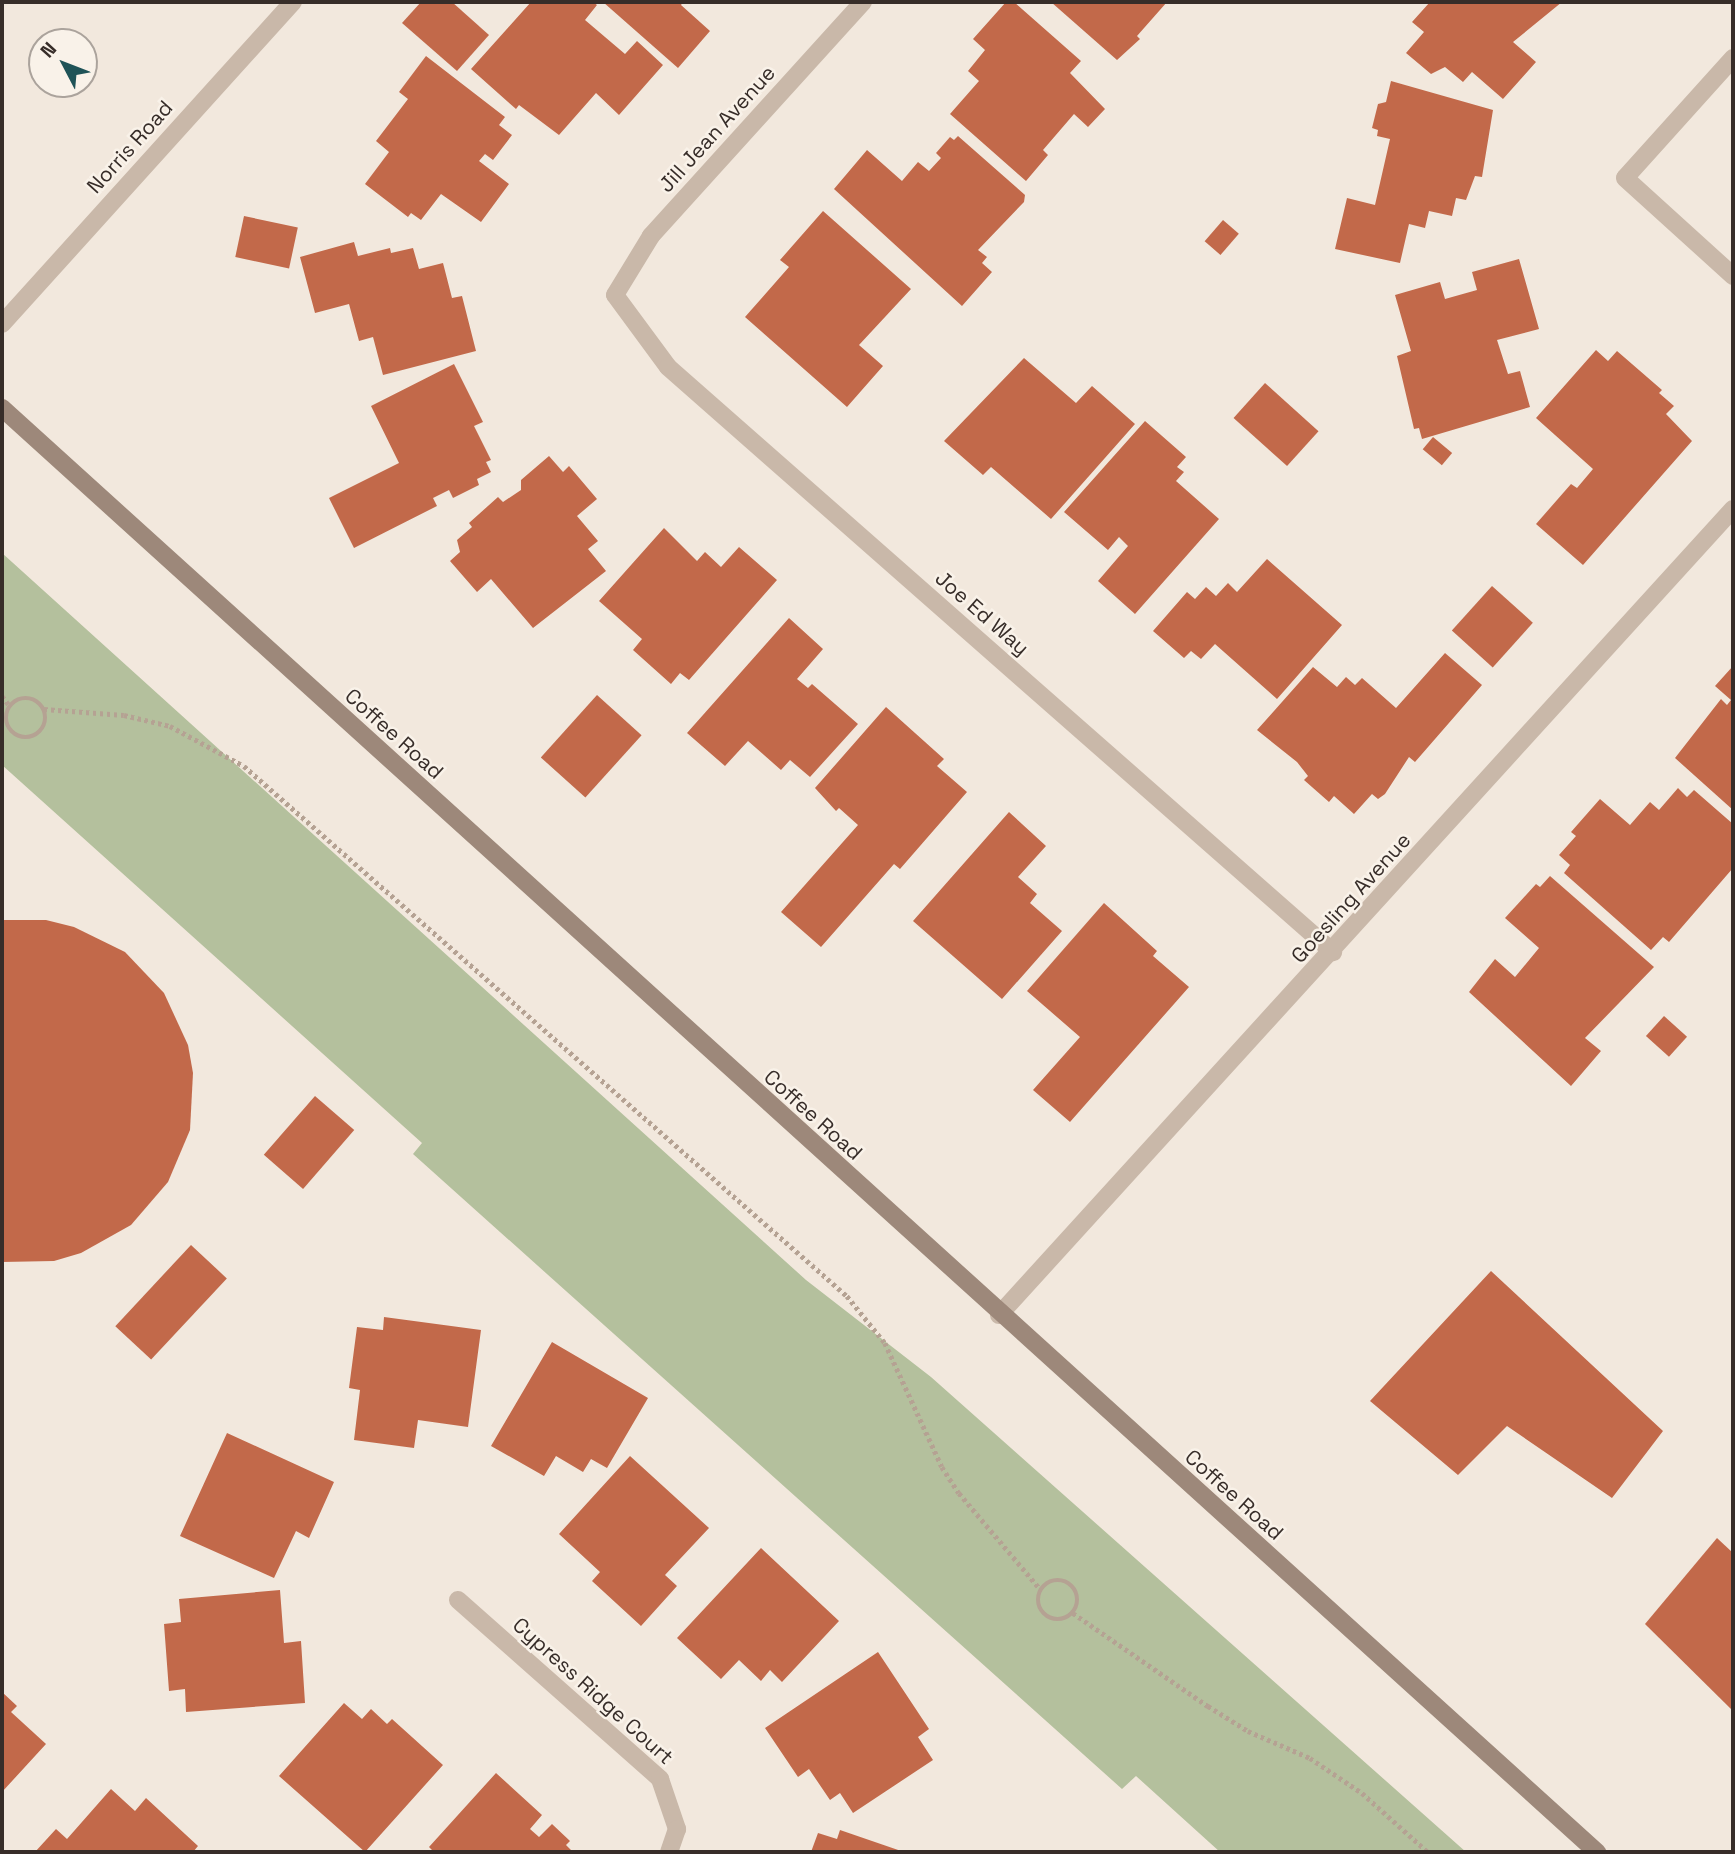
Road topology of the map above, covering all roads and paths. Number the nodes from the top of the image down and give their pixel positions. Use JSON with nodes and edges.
{"nodes":[{"id":1,"x":293,"y":2,"type":"edge"},
{"id":2,"x":863,"y":2,"type":"edge"},
{"id":3,"x":1733,"y":58,"type":"edge"},
{"id":4,"x":1733,"y":276,"type":"edge"},
{"id":5,"x":615,"y":295,"type":"joint"},
{"id":6,"x":2,"y":324,"type":"edge"},
{"id":7,"x":2,"y":408,"type":"edge"},
{"id":8,"x":1733,"y":509,"type":"edge"},
{"id":9,"x":2,"y":696,"type":"edge"},
{"id":10,"x":9,"y":705,"type":"junction"},
{"id":11,"x":44,"y":709,"type":"junction"},
{"id":12,"x":1333,"y":952,"type":"junction"},
{"id":13,"x":999,"y":1315,"type":"junction"},
{"id":14,"x":1041,"y":1590,"type":"junction"},
{"id":15,"x":458,"y":1600,"type":"dead end"},
{"id":16,"x":1073,"y":1613,"type":"junction"},
{"id":17,"x":669,"y":1852,"type":"edge"},
{"id":18,"x":1428,"y":1852,"type":"edge"},
{"id":19,"x":1597,"y":1852,"type":"edge"}],
"edges":[{"from":1,"to":6,"type":"street","name":"Norris Road"},
{"from":2,"to":5,"type":"street","name":"Jill Jean Avenue"},
{"from":3,"to":4,"type":"street"},
{"from":5,"to":12,"type":"street","name":"Joe Ed Way"},
{"from":7,"to":13,"type":"main road","name":"Coffee Road"},
{"from":8,"to":12,"type":"street","name":"Goesling Avenue"},
{"from":9,"to":10,"type":"path"},
{"from":10,"to":11,"type":"path"},
{"from":10,"to":11,"type":"path"},
{"from":11,"to":14,"type":"path"},
{"from":12,"to":13,"type":"street","name":"Goesling Avenue"},
{"from":13,"to":19,"type":"main road","name":"Coffee Road"},
{"from":14,"to":16,"type":"path"},
{"from":14,"to":16,"type":"path"},
{"from":15,"to":17,"type":"street","name":"Cypress Ridge Court"},
{"from":16,"to":18,"type":"path"}]}
